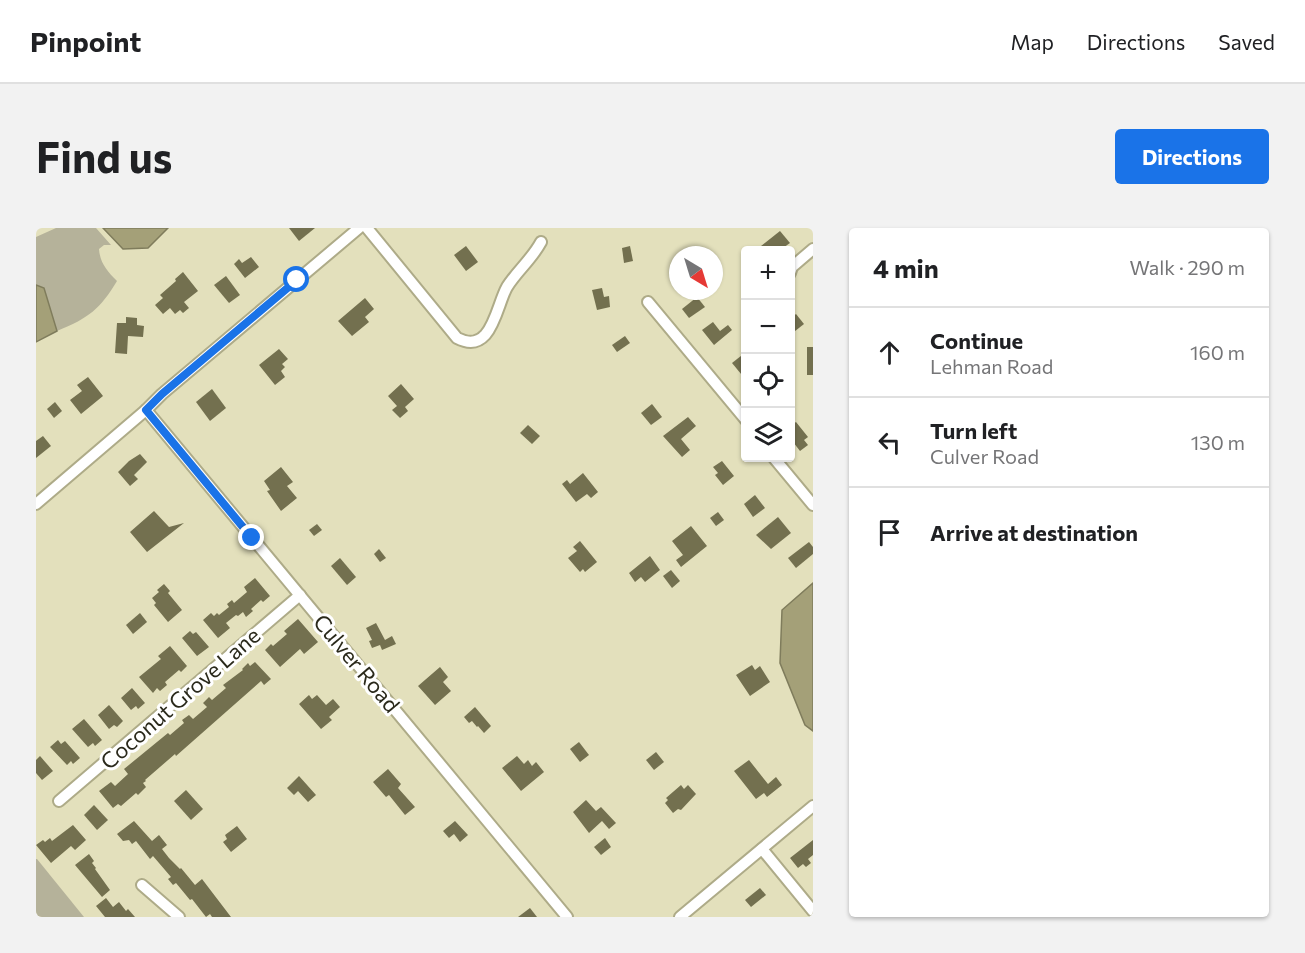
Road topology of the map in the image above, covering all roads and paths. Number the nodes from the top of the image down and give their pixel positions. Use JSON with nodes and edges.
{"nodes":[{"id":1,"x":359,"y":228,"type":"edge"},
{"id":2,"x":367,"y":228,"type":"edge"},
{"id":3,"x":541,"y":242,"type":"dead end"},
{"id":4,"x":813,"y":249,"type":"edge"},
{"id":5,"x":795,"y":264,"type":"edge"},
{"id":6,"x":648,"y":302,"type":"dead end"},
{"id":7,"x":146,"y":410,"type":"junction"},
{"id":8,"x":741,"y":414,"type":"edge"},
{"id":9,"x":777,"y":462,"type":"edge"},
{"id":10,"x":36,"y":504,"type":"edge"},
{"id":11,"x":813,"y":504,"type":"edge"},
{"id":12,"x":300,"y":595,"type":"junction"},
{"id":13,"x":59,"y":801,"type":"dead end"},
{"id":14,"x":813,"y":806,"type":"edge"},
{"id":15,"x":762,"y":849,"type":"junction"},
{"id":16,"x":142,"y":885,"type":"dead end"},
{"id":17,"x":813,"y":911,"type":"edge"},
{"id":18,"x":179,"y":917,"type":"edge"},
{"id":19,"x":567,"y":917,"type":"edge"},
{"id":20,"x":680,"y":917,"type":"edge"}],
"edges":[{"from":1,"to":7,"type":"street"},
{"from":2,"to":3,"type":"street"},
{"from":4,"to":5,"type":"street"},
{"from":6,"to":8,"type":"street"},
{"from":7,"to":10,"type":"street"},
{"from":7,"to":12,"type":"street","name":"Culver Road"},
{"from":9,"to":11,"type":"street"},
{"from":12,"to":13,"type":"street","name":"Coconut Grove Lane"},
{"from":12,"to":19,"type":"street","name":"Culver Road"},
{"from":14,"to":15,"type":"street"},
{"from":15,"to":17,"type":"street"},
{"from":15,"to":20,"type":"street"},
{"from":16,"to":18,"type":"street"}]}
